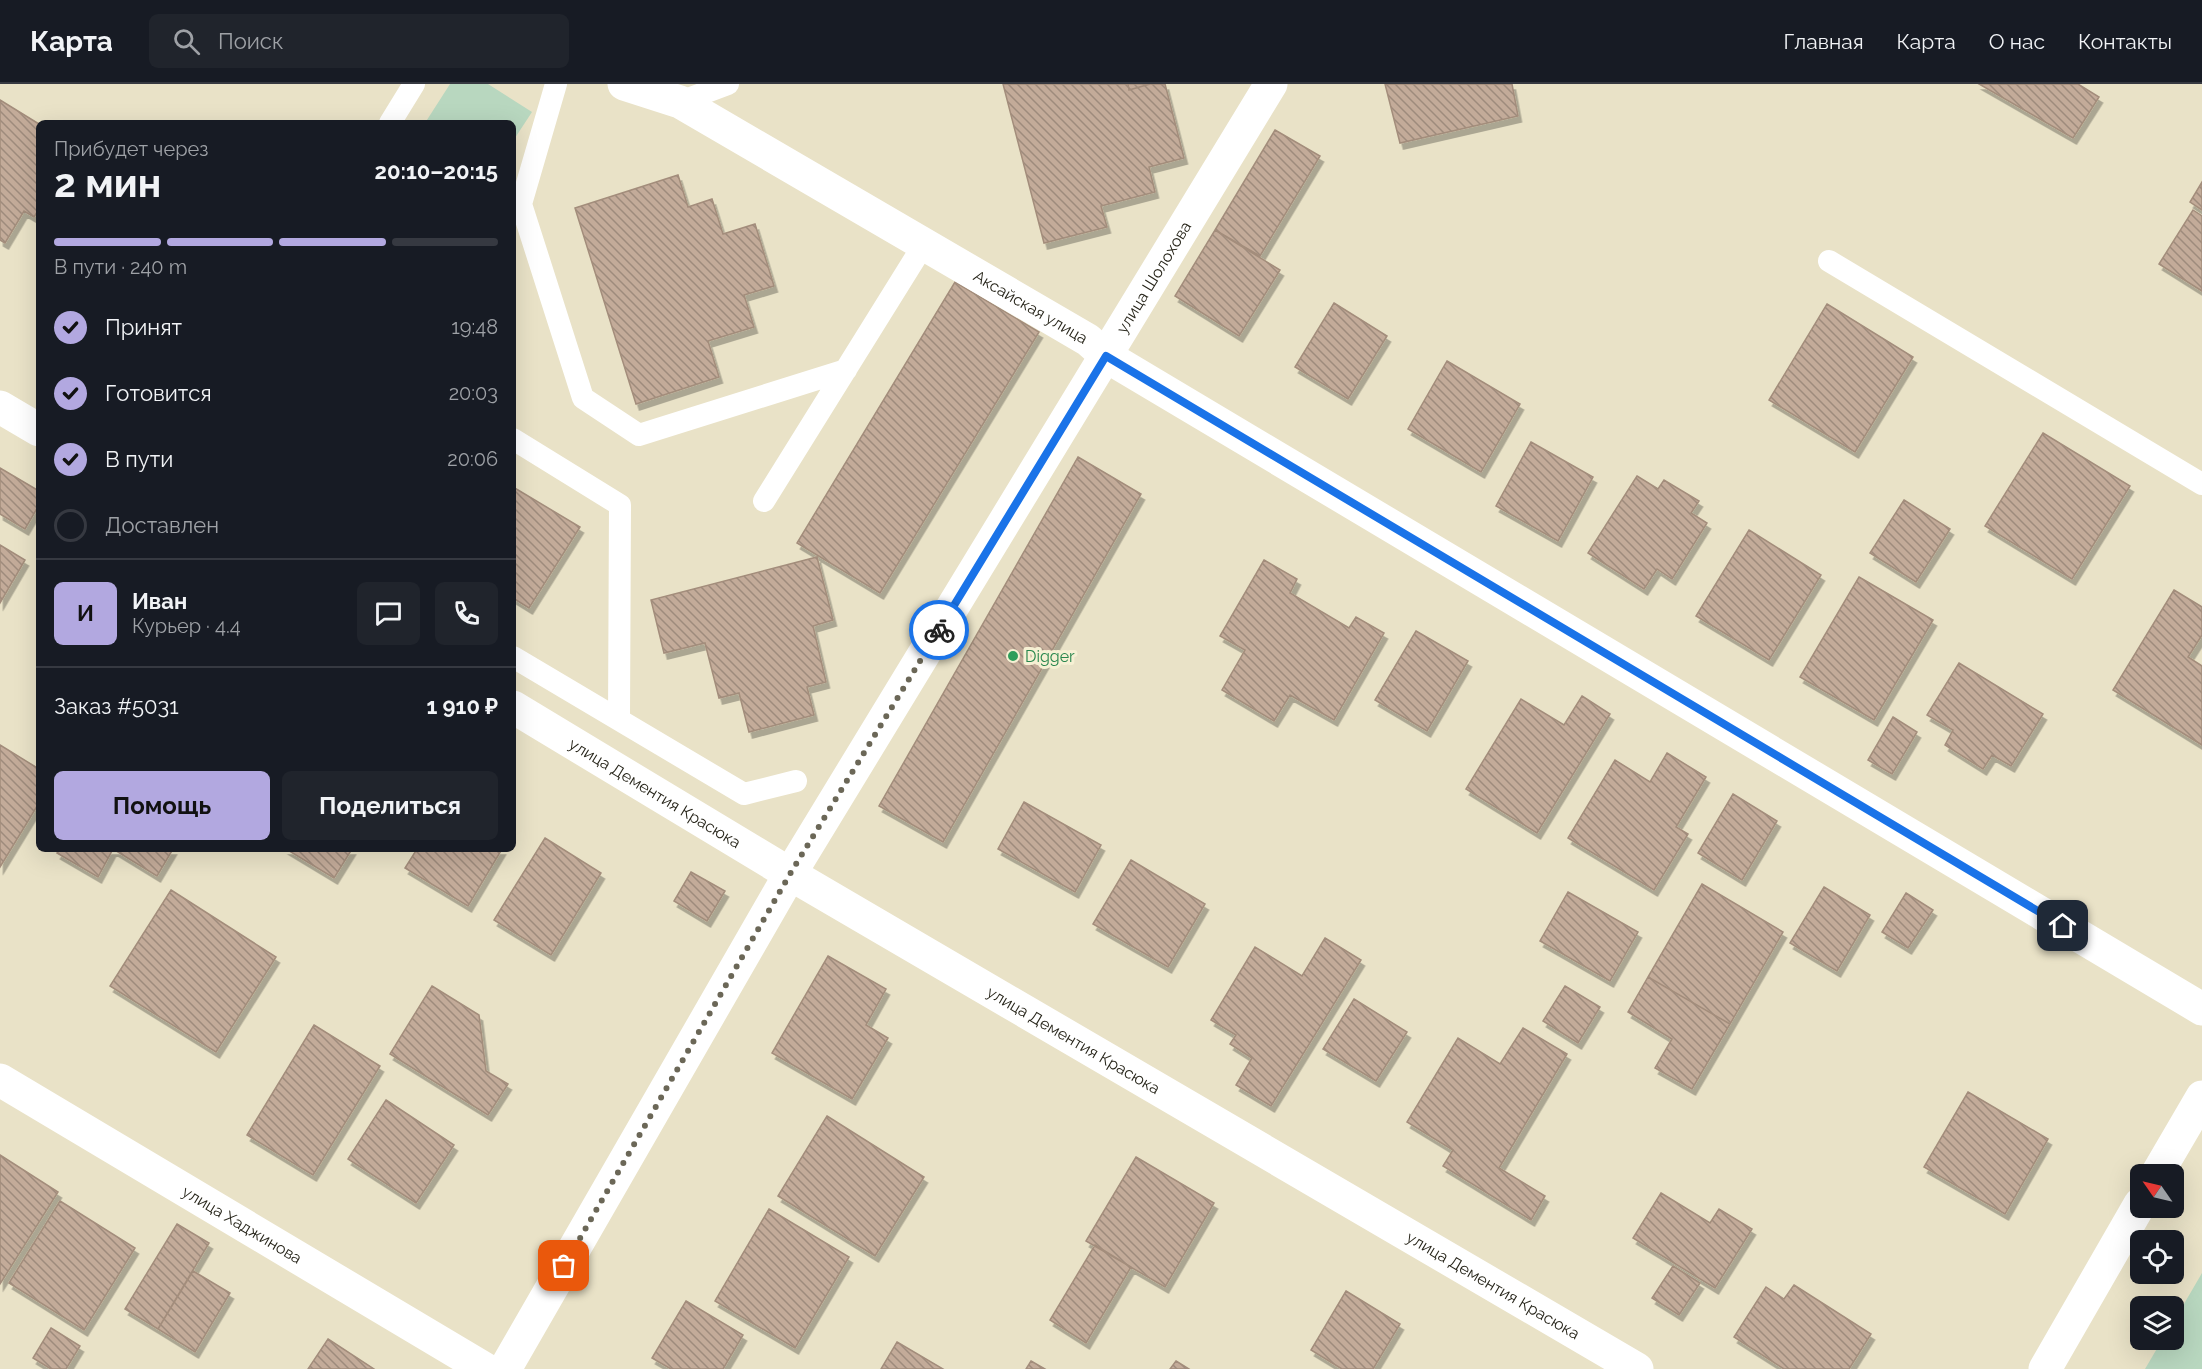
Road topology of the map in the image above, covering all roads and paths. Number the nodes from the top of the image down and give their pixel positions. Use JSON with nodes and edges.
{"nodes":[{"id":1,"x":414,"y":84,"type":"edge"},
{"id":2,"x":556,"y":84,"type":"edge"},
{"id":3,"x":624,"y":84,"type":"edge"},
{"id":4,"x":728,"y":84,"type":"edge"},
{"id":5,"x":1270,"y":84,"type":"edge"},
{"id":6,"x":680,"y":102,"type":"junction"},
{"id":7,"x":392,"y":120,"type":"edge"},
{"id":8,"x":924,"y":244,"type":"junction"},
{"id":9,"x":1829,"y":261,"type":"dead end"},
{"id":10,"x":1106,"y":356,"type":"junction"},
{"id":11,"x":846,"y":370,"type":"junction"},
{"id":12,"x":0,"y":407,"type":"edge"},
{"id":13,"x":36,"y":428,"type":"edge"},
{"id":14,"x":516,"y":441,"type":"edge"},
{"id":15,"x":2202,"y":484,"type":"edge"},
{"id":16,"x":764,"y":501,"type":"dead end"},
{"id":17,"x":516,"y":659,"type":"edge"},
{"id":18,"x":516,"y":709,"type":"edge"},
{"id":19,"x":619,"y":719,"type":"junction"},
{"id":20,"x":795,"y":780,"type":"dead end"},
{"id":21,"x":790,"y":874,"type":"junction"},
{"id":22,"x":2202,"y":1009,"type":"edge"},
{"id":23,"x":0,"y":1080,"type":"edge"},
{"id":24,"x":2202,"y":1097,"type":"edge"},
{"id":25,"x":2163,"y":1164,"type":"edge"},
{"id":26,"x":2132,"y":1218,"type":"edge"},
{"id":27,"x":485,"y":1369,"type":"edge"},
{"id":28,"x":505,"y":1369,"type":"edge"},
{"id":29,"x":1637,"y":1369,"type":"edge"},
{"id":30,"x":2045,"y":1369,"type":"edge"}],
"edges":[{"from":1,"to":7,"type":"lane"},
{"from":2,"to":11,"type":"lane"},
{"from":3,"to":6,"type":"street","name":"Аксайская улица"},
{"from":4,"to":6,"type":"lane"},
{"from":5,"to":10,"type":"street","name":"улица Шолохова"},
{"from":6,"to":8,"type":"street","name":"Аксайская улица"},
{"from":8,"to":10,"type":"street","name":"Аксайская улица"},
{"from":8,"to":11,"type":"lane"},
{"from":9,"to":15,"type":"lane"},
{"from":10,"to":21,"type":"street","name":"улица Шолохова"},
{"from":10,"to":22,"type":"street","name":"Аксайская улица"},
{"from":11,"to":16,"type":"lane"},
{"from":12,"to":13,"type":"street"},
{"from":14,"to":19,"type":"lane"},
{"from":17,"to":19,"type":"lane"},
{"from":18,"to":21,"type":"street","name":"улица Дементия Красюка"},
{"from":19,"to":20,"type":"lane"},
{"from":21,"to":28,"type":"street","name":"улица Шолохова"},
{"from":21,"to":29,"type":"street","name":"улица Дементия Красюка"},
{"from":23,"to":27,"type":"street","name":"улица Хаджинова"},
{"from":24,"to":25,"type":"street"},
{"from":26,"to":30,"type":"street"}]}
